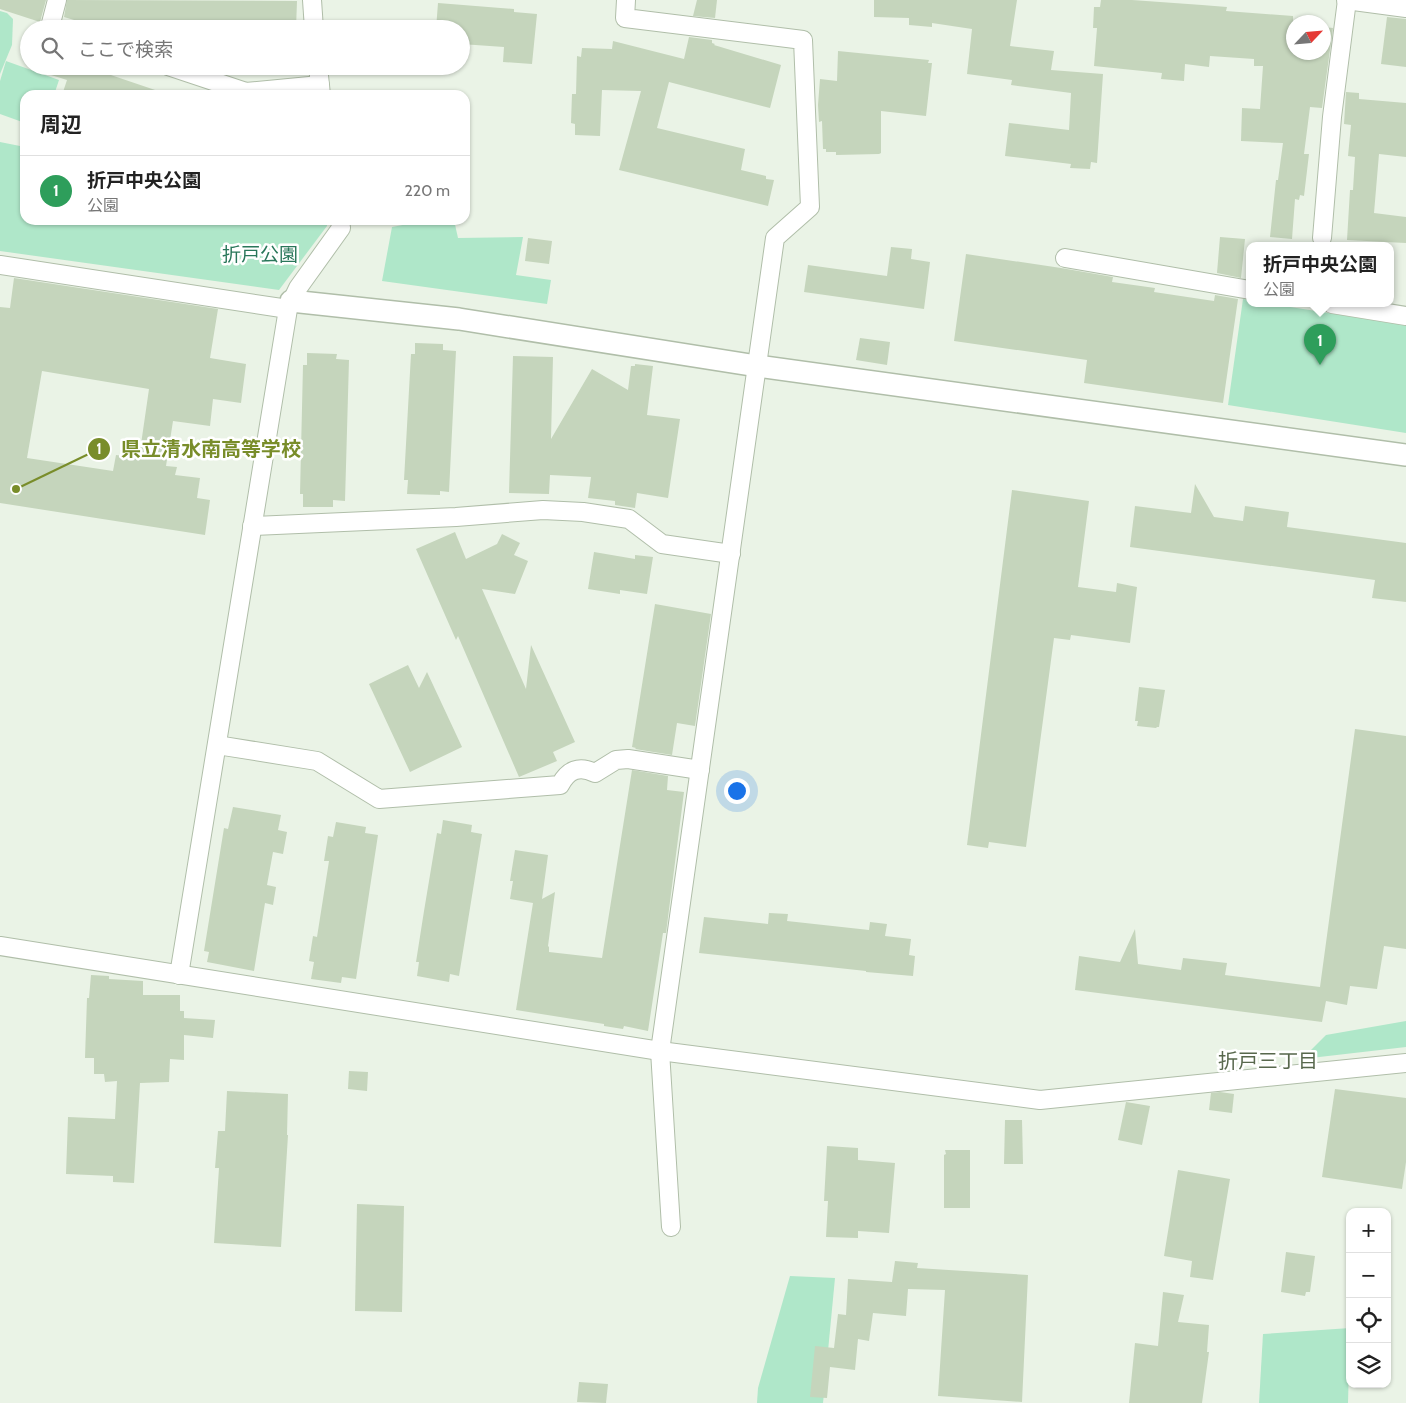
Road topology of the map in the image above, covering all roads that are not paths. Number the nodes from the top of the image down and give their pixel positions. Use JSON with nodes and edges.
{"nodes":[{"id":1,"x":57,"y":0,"type":"edge"},
{"id":2,"x":312,"y":0,"type":"edge"},
{"id":3,"x":626,"y":0,"type":"edge"},
{"id":4,"x":1347,"y":0,"type":"edge"},
{"id":5,"x":1406,"y":8,"type":"edge"},
{"id":6,"x":52,"y":20,"type":"edge"},
{"id":7,"x":313,"y":20,"type":"edge"},
{"id":8,"x":195,"y":75,"type":"edge"},
{"id":9,"x":319,"y":75,"type":"edge"},
{"id":10,"x":240,"y":90,"type":"edge"},
{"id":11,"x":320,"y":90,"type":"edge"},
{"id":12,"x":341,"y":225,"type":"edge"},
{"id":13,"x":1322,"y":238,"type":"dead end"},
{"id":14,"x":1065,"y":258,"type":"dead end"},
{"id":15,"x":0,"y":265,"type":"edge"},
{"id":16,"x":1246,"y":289,"type":"edge"},
{"id":17,"x":289,"y":305,"type":"junction"},
{"id":18,"x":1350,"y":307,"type":"edge"},
{"id":19,"x":1406,"y":316,"type":"edge"},
{"id":20,"x":757,"y":366,"type":"junction"},
{"id":21,"x":1406,"y":455,"type":"edge"},
{"id":22,"x":252,"y":526,"type":"junction"},
{"id":23,"x":731,"y":554,"type":"junction"},
{"id":24,"x":217,"y":745,"type":"junction"},
{"id":25,"x":700,"y":770,"type":"junction"},
{"id":26,"x":0,"y":946,"type":"edge"},
{"id":27,"x":179,"y":975,"type":"junction"},
{"id":28,"x":660,"y":1051,"type":"junction"},
{"id":29,"x":1406,"y":1063,"type":"edge"},
{"id":30,"x":671,"y":1228,"type":"dead end"}],
"edges":[{"from":1,"to":6,"type":"street"},
{"from":2,"to":7,"type":"street"},
{"from":3,"to":20,"type":"street"},
{"from":4,"to":5,"type":"street"},
{"from":4,"to":13,"type":"street"},
{"from":8,"to":10,"type":"street"},
{"from":9,"to":11,"type":"street"},
{"from":12,"to":17,"type":"street"},
{"from":14,"to":16,"type":"street"},
{"from":15,"to":17,"type":"street"},
{"from":17,"to":20,"type":"street"},
{"from":17,"to":22,"type":"street"},
{"from":18,"to":19,"type":"street"},
{"from":20,"to":21,"type":"street"},
{"from":20,"to":23,"type":"street"},
{"from":22,"to":23,"type":"street"},
{"from":22,"to":24,"type":"street"},
{"from":23,"to":25,"type":"street"},
{"from":24,"to":25,"type":"street"},
{"from":24,"to":27,"type":"street"},
{"from":25,"to":28,"type":"street"},
{"from":26,"to":27,"type":"street"},
{"from":27,"to":28,"type":"street"},
{"from":28,"to":29,"type":"street"},
{"from":28,"to":30,"type":"street"}]}
